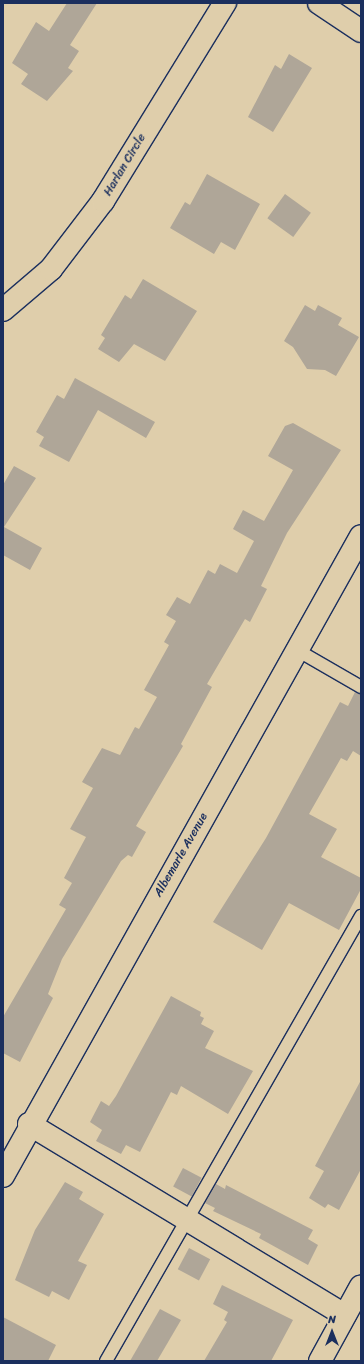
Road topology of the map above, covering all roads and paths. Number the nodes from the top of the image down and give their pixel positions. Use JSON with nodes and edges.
{"nodes":[{"id":1,"x":224,"y":3,"type":"edge"},
{"id":2,"x":319,"y":3,"type":"edge"},
{"id":3,"x":361,"y":31,"type":"edge"},
{"id":4,"x":3,"y":310,"type":"edge"},
{"id":5,"x":361,"y":536,"type":"edge"},
{"id":6,"x":296,"y":650,"type":"junction"},
{"id":7,"x":361,"y":687,"type":"edge"},
{"id":8,"x":361,"y":916,"type":"edge"},
{"id":9,"x":29,"y":1124,"type":"junction"},
{"id":10,"x":3,"y":1176,"type":"edge"},
{"id":11,"x":186,"y":1220,"type":"junction"},
{"id":12,"x":361,"y":1286,"type":"edge"},
{"id":13,"x":345,"y":1315,"type":"junction"},
{"id":14,"x":106,"y":1361,"type":"edge"},
{"id":15,"x":320,"y":1361,"type":"edge"}],
"edges":[{"from":1,"to":4,"type":"street","name":"Harlan Circle"},
{"from":2,"to":3,"type":"street"},
{"from":5,"to":6,"type":"street","name":"Albemarle Avenue"},
{"from":6,"to":7,"type":"lane"},
{"from":6,"to":9,"type":"street","name":"Albemarle Avenue"},
{"from":8,"to":11,"type":"lane"},
{"from":9,"to":10,"type":"street","name":"Albemarle Avenue"},
{"from":9,"to":11,"type":"street"},
{"from":11,"to":13,"type":"street"},
{"from":11,"to":14,"type":"lane"},
{"from":12,"to":13,"type":"street"},
{"from":13,"to":15,"type":"street"}]}
